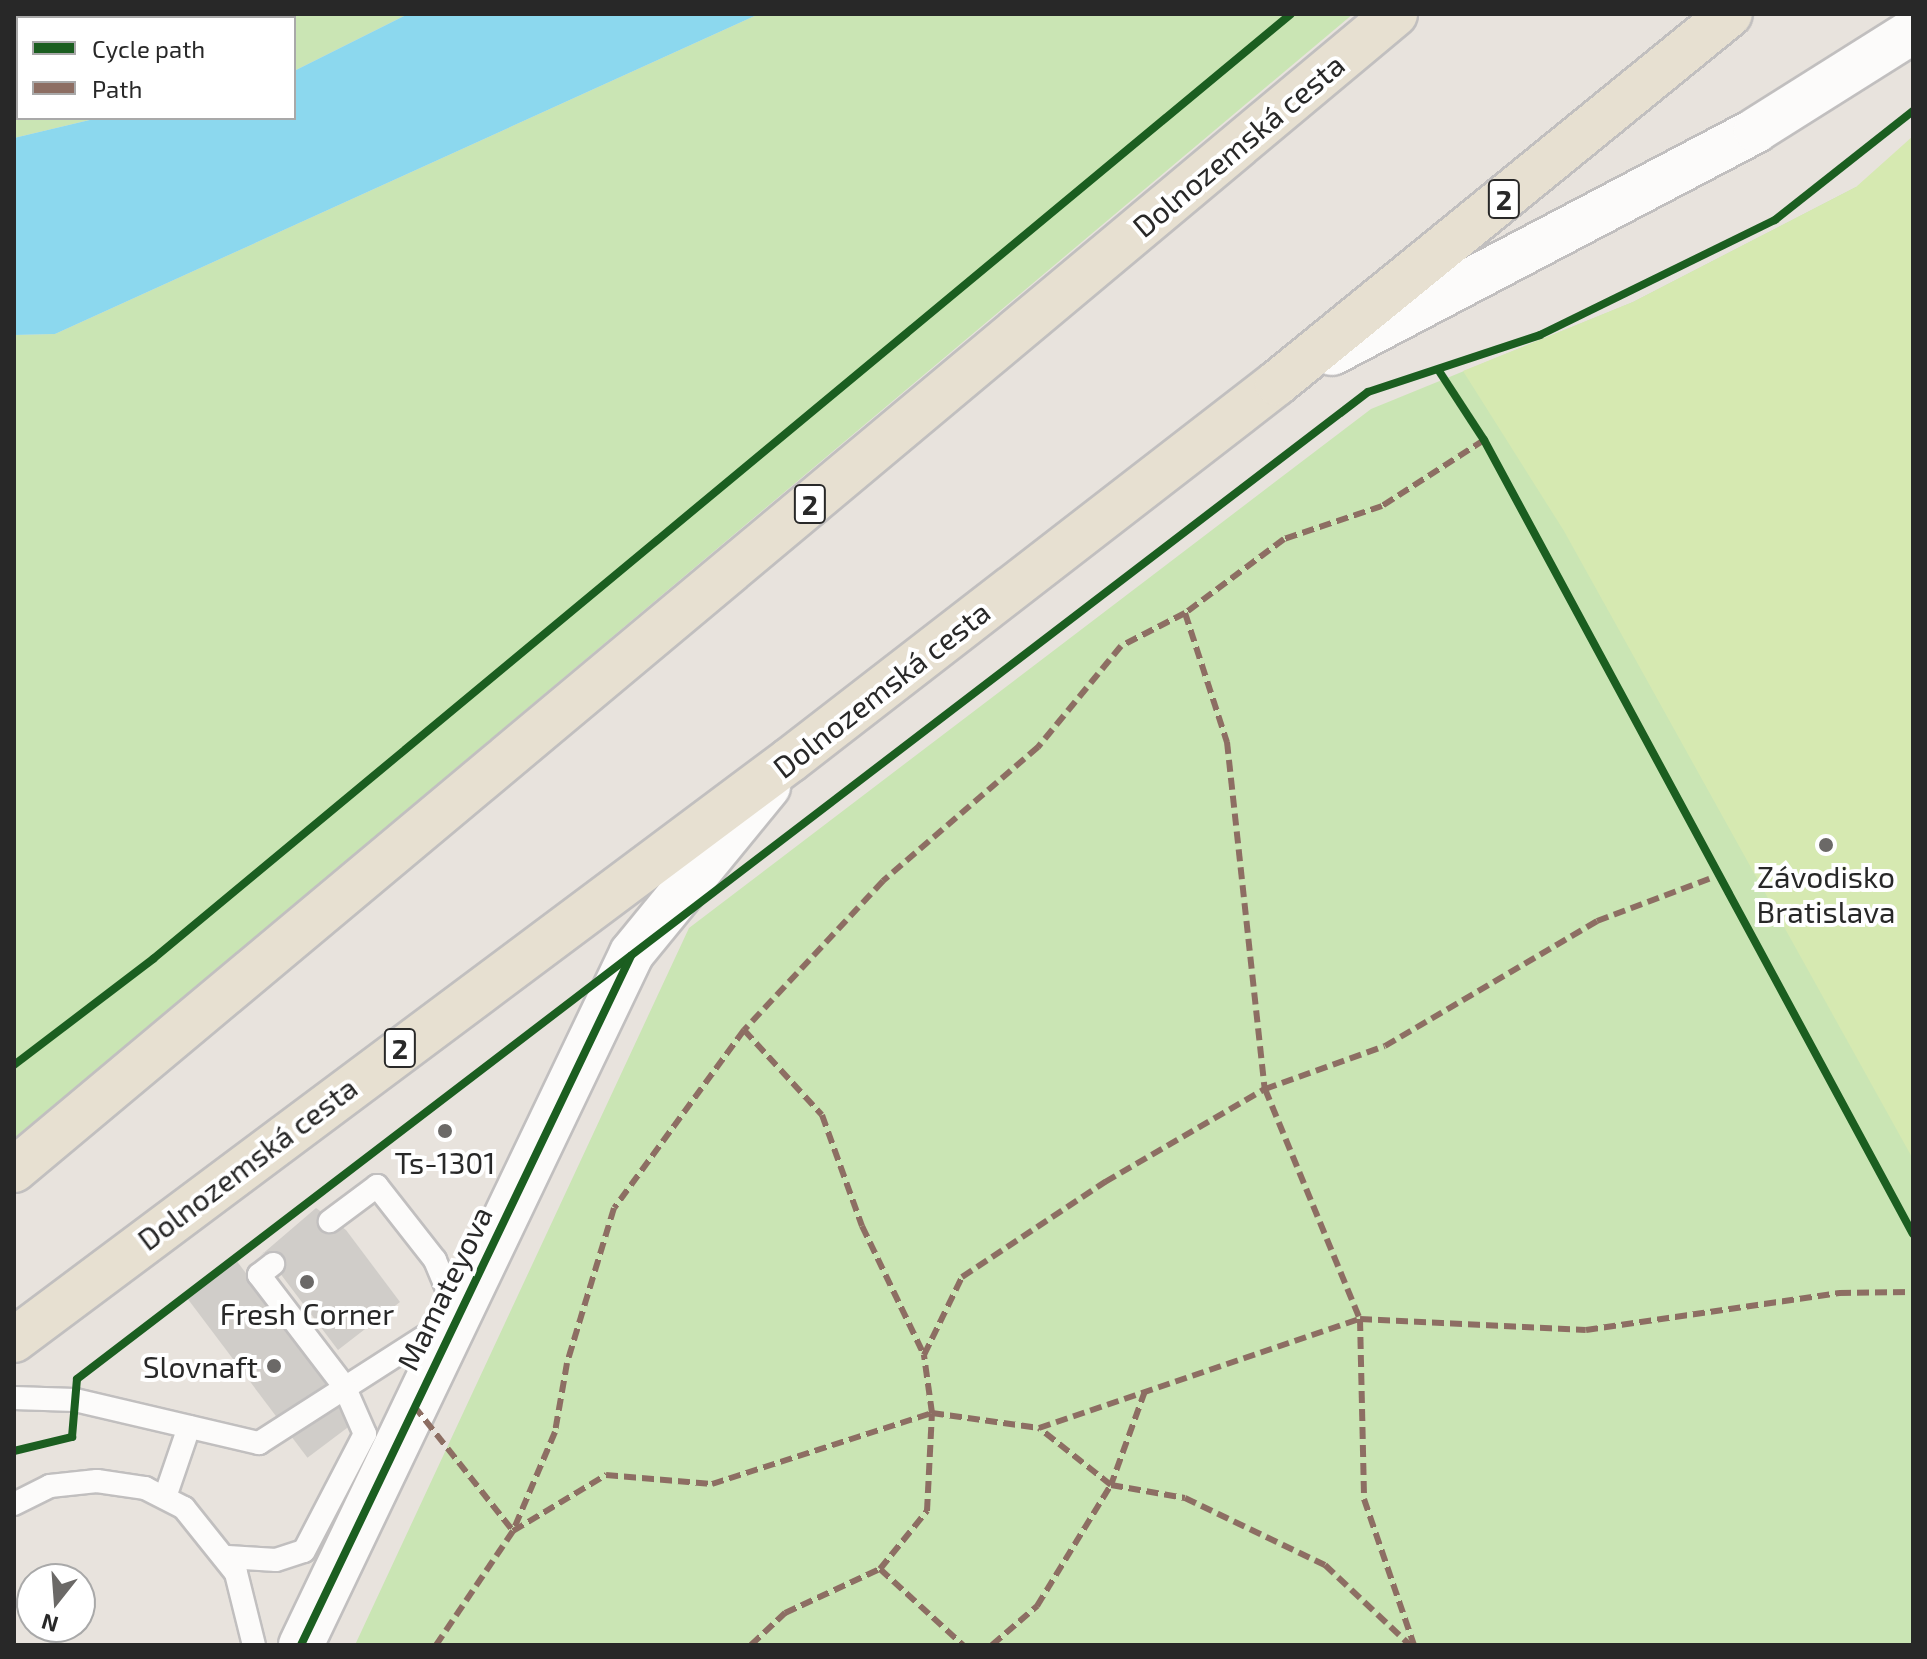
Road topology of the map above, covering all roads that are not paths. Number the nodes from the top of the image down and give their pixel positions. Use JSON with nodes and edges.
{"nodes":[{"id":1,"x":1395,"y":14,"type":"edge"},
{"id":2,"x":1730,"y":14,"type":"edge"},
{"id":3,"x":1913,"y":31,"type":"edge"},
{"id":4,"x":1277,"y":383,"type":"junction"},
{"id":5,"x":790,"y":760,"type":"junction"},
{"id":6,"x":14,"y":1170,"type":"edge"},
{"id":7,"x":330,"y":1221,"type":"dead end"},
{"id":8,"x":273,"y":1264,"type":"dead end"},
{"id":9,"x":458,"y":1315,"type":"junction"},
{"id":10,"x":14,"y":1340,"type":"edge"},
{"id":11,"x":344,"y":1386,"type":"junction"},
{"id":12,"x":14,"y":1398,"type":"edge"},
{"id":13,"x":189,"y":1427,"type":"junction"},
{"id":14,"x":165,"y":1497,"type":"junction"},
{"id":15,"x":14,"y":1504,"type":"edge"},
{"id":16,"x":228,"y":1557,"type":"junction"},
{"id":17,"x":254,"y":1645,"type":"edge"},
{"id":18,"x":301,"y":1645,"type":"edge"}],
"edges":[{"from":1,"to":6,"type":"main road","name":"Dolnozemská cesta","number":"2"},
{"from":2,"to":4,"type":"main road","name":"Dolnozemská cesta","number":"2"},
{"from":3,"to":4,"type":"street"},
{"from":4,"to":5,"type":"main road","name":"Dolnozemská cesta","number":"2"},
{"from":5,"to":9,"type":"street","name":"Mamateyova"},
{"from":5,"to":10,"type":"main road","name":"Dolnozemská cesta","number":"2"},
{"from":7,"to":9,"type":"lane"},
{"from":8,"to":11,"type":"lane"},
{"from":9,"to":11,"type":"lane"},
{"from":9,"to":18,"type":"street","name":"Mamateyova"},
{"from":11,"to":13,"type":"lane"},
{"from":11,"to":16,"type":"lane"},
{"from":12,"to":13,"type":"lane"},
{"from":13,"to":14,"type":"lane"},
{"from":14,"to":15,"type":"lane"},
{"from":14,"to":16,"type":"lane"},
{"from":16,"to":17,"type":"lane"}]}
